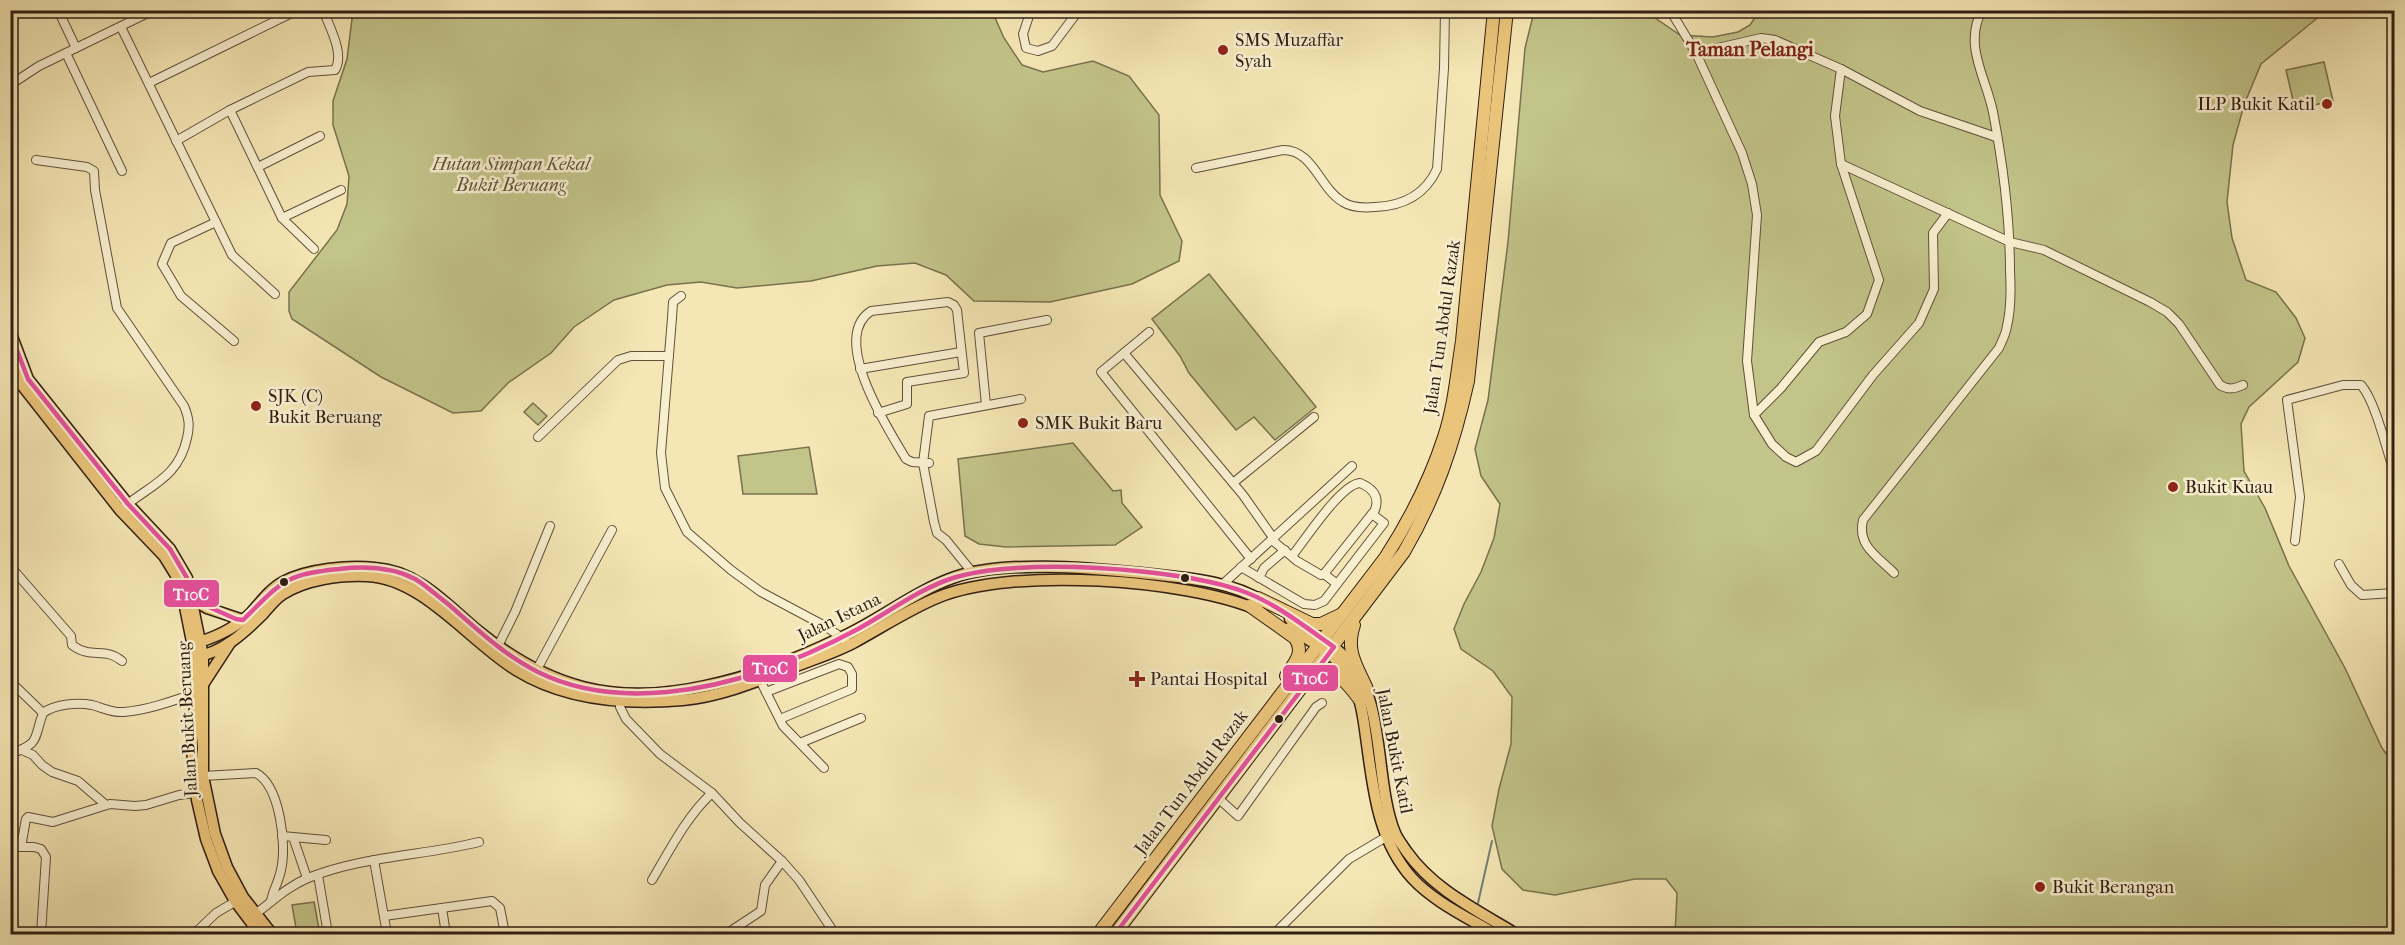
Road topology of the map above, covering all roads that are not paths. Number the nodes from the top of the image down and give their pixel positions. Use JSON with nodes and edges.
{"nodes":[{"id":1,"x":57,"y":10,"type":"edge"},
{"id":2,"x":154,"y":10,"type":"edge"},
{"id":3,"x":298,"y":10,"type":"edge"},
{"id":4,"x":323,"y":10,"type":"edge"},
{"id":5,"x":1031,"y":10,"type":"edge"},
{"id":6,"x":1079,"y":10,"type":"edge"},
{"id":7,"x":1445,"y":10,"type":"edge"},
{"id":8,"x":1494,"y":10,"type":"edge"},
{"id":9,"x":1507,"y":10,"type":"edge"},
{"id":10,"x":1670,"y":10,"type":"edge"},
{"id":11,"x":1982,"y":10,"type":"edge"},
{"id":12,"x":121,"y":27,"type":"junction"},
{"id":13,"x":76,"y":48,"type":"junction"},
{"id":14,"x":66,"y":53,"type":"junction"},
{"id":15,"x":1696,"y":53,"type":"junction"},
{"id":16,"x":10,"y":69,"type":"edge"},
{"id":17,"x":1841,"y":69,"type":"junction"},
{"id":18,"x":13,"y":83,"type":"edge"},
{"id":19,"x":149,"y":83,"type":"junction"},
{"id":20,"x":230,"y":110,"type":"junction"},
{"id":21,"x":320,"y":136,"type":"dead end"},
{"id":22,"x":1996,"y":137,"type":"junction"},
{"id":23,"x":176,"y":141,"type":"junction"},
{"id":24,"x":36,"y":160,"type":"dead end"},
{"id":25,"x":1841,"y":164,"type":"junction"},
{"id":26,"x":258,"y":167,"type":"junction"},
{"id":27,"x":1196,"y":168,"type":"dead end"},
{"id":28,"x":122,"y":171,"type":"dead end"},
{"id":29,"x":341,"y":190,"type":"dead end"},
{"id":30,"x":1948,"y":213,"type":"junction"},
{"id":31,"x":282,"y":219,"type":"junction"},
{"id":32,"x":216,"y":222,"type":"junction"},
{"id":33,"x":2010,"y":242,"type":"junction"},
{"id":34,"x":314,"y":249,"type":"dead end"},
{"id":35,"x":275,"y":294,"type":"dead end"},
{"id":36,"x":681,"y":297,"type":"dead end"},
{"id":37,"x":1047,"y":320,"type":"dead end"},
{"id":38,"x":10,"y":331,"type":"edge"},
{"id":39,"x":1149,"y":332,"type":"dead end"},
{"id":40,"x":234,"y":341,"type":"dead end"},
{"id":41,"x":961,"y":352,"type":"junction"},
{"id":42,"x":1124,"y":353,"type":"junction"},
{"id":43,"x":669,"y":356,"type":"junction"},
{"id":44,"x":10,"y":358,"type":"edge"},
{"id":45,"x":860,"y":369,"type":"junction"},
{"id":46,"x":16,"y":385,"type":"edge"},
{"id":47,"x":2243,"y":385,"type":"dead end"},
{"id":48,"x":1021,"y":399,"type":"dead end"},
{"id":49,"x":986,"y":405,"type":"junction"},
{"id":50,"x":878,"y":413,"type":"junction"},
{"id":51,"x":1754,"y":416,"type":"junction"},
{"id":52,"x":1314,"y":417,"type":"dead end"},
{"id":53,"x":538,"y":437,"type":"dead end"},
{"id":54,"x":925,"y":460,"type":"junction"},
{"id":55,"x":1352,"y":466,"type":"dead end"},
{"id":56,"x":2394,"y":472,"type":"edge"},
{"id":57,"x":1233,"y":483,"type":"junction"},
{"id":58,"x":124,"y":507,"type":"junction"},
{"id":59,"x":1372,"y":514,"type":"junction"},
{"id":60,"x":550,"y":526,"type":"dead end"},
{"id":61,"x":612,"y":531,"type":"dead end"},
{"id":62,"x":1273,"y":540,"type":"junction"},
{"id":63,"x":2295,"y":541,"type":"dead end"},
{"id":64,"x":1289,"y":553,"type":"junction"},
{"id":65,"x":1251,"y":558,"type":"junction"},
{"id":66,"x":2339,"y":564,"type":"dead end"},
{"id":67,"x":10,"y":566,"type":"edge"},
{"id":68,"x":1241,"y":567,"type":"junction"},
{"id":69,"x":972,"y":572,"type":"junction"},
{"id":70,"x":1894,"y":573,"type":"dead end"},
{"id":71,"x":1324,"y":574,"type":"junction"},
{"id":72,"x":1259,"y":578,"type":"junction"},
{"id":73,"x":1028,"y":580,"type":"junction"},
{"id":74,"x":1223,"y":584,"type":"junction"},
{"id":75,"x":1337,"y":584,"type":"junction"},
{"id":76,"x":2394,"y":593,"type":"edge"},
{"id":77,"x":193,"y":600,"type":"junction"},
{"id":78,"x":1254,"y":602,"type":"junction"},
{"id":79,"x":921,"y":606,"type":"junction"},
{"id":80,"x":1352,"y":613,"type":"junction"},
{"id":81,"x":243,"y":620,"type":"junction"},
{"id":82,"x":846,"y":641,"type":"junction"},
{"id":83,"x":197,"y":642,"type":"junction"},
{"id":84,"x":230,"y":643,"type":"junction"},
{"id":85,"x":498,"y":646,"type":"junction"},
{"id":86,"x":1326,"y":646,"type":"junction"},
{"id":87,"x":199,"y":656,"type":"junction"},
{"id":88,"x":122,"y":661,"type":"dead end"},
{"id":89,"x":536,"y":671,"type":"junction"},
{"id":90,"x":760,"y":680,"type":"junction"},
{"id":91,"x":10,"y":681,"type":"edge"},
{"id":92,"x":1308,"y":681,"type":"junction"},
{"id":93,"x":204,"y":682,"type":"junction"},
{"id":94,"x":1367,"y":689,"type":"junction"},
{"id":95,"x":766,"y":692,"type":"junction"},
{"id":96,"x":196,"y":693,"type":"junction"},
{"id":97,"x":620,"y":698,"type":"junction"},
{"id":98,"x":1360,"y":700,"type":"junction"},
{"id":99,"x":1322,"y":704,"type":"dead end"},
{"id":100,"x":43,"y":713,"type":"junction"},
{"id":101,"x":861,"y":718,"type":"dead end"},
{"id":102,"x":780,"y":719,"type":"junction"},
{"id":103,"x":1245,"y":740,"type":"junction"},
{"id":104,"x":800,"y":743,"type":"junction"},
{"id":105,"x":22,"y":750,"type":"junction"},
{"id":106,"x":10,"y":754,"type":"edge"},
{"id":107,"x":824,"y":768,"type":"dead end"},
{"id":108,"x":203,"y":776,"type":"junction"},
{"id":109,"x":196,"y":793,"type":"junction"},
{"id":110,"x":712,"y":793,"type":"junction"},
{"id":111,"x":1219,"y":799,"type":"junction"},
{"id":112,"x":106,"y":805,"type":"junction"},
{"id":113,"x":282,"y":836,"type":"junction"},
{"id":114,"x":293,"y":837,"type":"junction"},
{"id":115,"x":1386,"y":837,"type":"junction"},
{"id":116,"x":326,"y":840,"type":"dead end"},
{"id":117,"x":479,"y":842,"type":"dead end"},
{"id":118,"x":10,"y":847,"type":"edge"},
{"id":119,"x":21,"y":847,"type":"junction"},
{"id":120,"x":374,"y":860,"type":"junction"},
{"id":121,"x":782,"y":861,"type":"junction"},
{"id":122,"x":318,"y":875,"type":"junction"},
{"id":123,"x":308,"y":879,"type":"junction"},
{"id":124,"x":652,"y":880,"type":"dead end"},
{"id":125,"x":239,"y":899,"type":"junction"},
{"id":126,"x":271,"y":901,"type":"junction"},
{"id":127,"x":442,"y":908,"type":"junction"},
{"id":128,"x":384,"y":916,"type":"junction"},
{"id":129,"x":252,"y":917,"type":"junction"},
{"id":130,"x":1483,"y":931,"type":"edge"},
{"id":131,"x":1641,"y":932,"type":"dead end"},
{"id":132,"x":41,"y":934,"type":"edge"},
{"id":133,"x":194,"y":934,"type":"edge"},
{"id":134,"x":260,"y":934,"type":"edge"},
{"id":135,"x":272,"y":934,"type":"edge"},
{"id":136,"x":327,"y":934,"type":"edge"},
{"id":137,"x":387,"y":934,"type":"edge"},
{"id":138,"x":446,"y":934,"type":"edge"},
{"id":139,"x":505,"y":934,"type":"edge"},
{"id":140,"x":726,"y":934,"type":"edge"},
{"id":141,"x":835,"y":934,"type":"edge"},
{"id":142,"x":1098,"y":934,"type":"edge"},
{"id":143,"x":1115,"y":934,"type":"edge"},
{"id":144,"x":1274,"y":934,"type":"edge"},
{"id":145,"x":1495,"y":934,"type":"edge"},
{"id":146,"x":1516,"y":934,"type":"edge"},
{"id":147,"x":1626,"y":934,"type":"edge"}],
"edges":[{"from":1,"to":13,"type":"street"},
{"from":2,"to":12,"type":"street"},
{"from":3,"to":19,"type":"street"},
{"from":4,"to":20,"type":"street"},
{"from":5,"to":6,"type":"street"},
{"from":7,"to":27,"type":"street"},
{"from":8,"to":80,"type":"highway","name":"Jalan Tun Abdul Razak"},
{"from":9,"to":80,"type":"highway","name":"Jalan Tun Abdul Razak"},
{"from":10,"to":15,"type":"street"},
{"from":11,"to":22,"type":"street"},
{"from":12,"to":13,"type":"street"},
{"from":12,"to":19,"type":"street"},
{"from":13,"to":14,"type":"street"},
{"from":14,"to":18,"type":"street"},
{"from":14,"to":28,"type":"street"},
{"from":15,"to":17,"type":"street"},
{"from":15,"to":51,"type":"street"},
{"from":16,"to":18,"type":"street"},
{"from":17,"to":22,"type":"street"},
{"from":17,"to":25,"type":"street"},
{"from":19,"to":23,"type":"street"},
{"from":20,"to":23,"type":"street"},
{"from":20,"to":26,"type":"street"},
{"from":21,"to":26,"type":"street"},
{"from":22,"to":33,"type":"street"},
{"from":23,"to":32,"type":"street"},
{"from":24,"to":58,"type":"street"},
{"from":25,"to":30,"type":"street"},
{"from":25,"to":51,"type":"street"},
{"from":26,"to":31,"type":"street"},
{"from":29,"to":31,"type":"street"},
{"from":30,"to":33,"type":"street"},
{"from":30,"to":51,"type":"street"},
{"from":31,"to":34,"type":"street"},
{"from":32,"to":35,"type":"street"},
{"from":32,"to":40,"type":"street"},
{"from":33,"to":47,"type":"street"},
{"from":33,"to":70,"type":"street"},
{"from":36,"to":43,"type":"street"},
{"from":37,"to":49,"type":"street"},
{"from":38,"to":58,"type":"main road","name":"Jalan Bukit Beruang"},
{"from":39,"to":42,"type":"street"},
{"from":41,"to":45,"type":"street"},
{"from":41,"to":45,"type":"street"},
{"from":41,"to":50,"type":"street"},
{"from":42,"to":57,"type":"street"},
{"from":42,"to":65,"type":"street"},
{"from":43,"to":53,"type":"street"},
{"from":43,"to":82,"type":"street"},
{"from":44,"to":46,"type":"main road","name":"Jalan Bukit Beruang"},
{"from":45,"to":50,"type":"street"},
{"from":46,"to":58,"type":"main road","name":"Jalan Bukit Beruang"},
{"from":48,"to":49,"type":"street"},
{"from":49,"to":54,"type":"street"},
{"from":50,"to":54,"type":"street"},
{"from":52,"to":57,"type":"street"},
{"from":54,"to":69,"type":"street"},
{"from":55,"to":62,"type":"street"},
{"from":56,"to":63,"type":"street"},
{"from":57,"to":62,"type":"street"},
{"from":58,"to":77,"type":"main road","name":"Jalan Bukit Beruang"},
{"from":58,"to":83,"type":"main road","name":"Jalan Bukit Beruang"},
{"from":59,"to":64,"type":"street"},
{"from":59,"to":71,"type":"street"},
{"from":59,"to":75,"type":"street"},
{"from":60,"to":85,"type":"street"},
{"from":61,"to":89,"type":"street"},
{"from":62,"to":64,"type":"street"},
{"from":62,"to":65,"type":"street"},
{"from":64,"to":71,"type":"street"},
{"from":64,"to":72,"type":"street"},
{"from":65,"to":68,"type":"street"},
{"from":66,"to":76,"type":"street"},
{"from":67,"to":88,"type":"street"},
{"from":68,"to":72,"type":"street"},
{"from":68,"to":74,"type":"street"},
{"from":69,"to":73,"type":"main road"},
{"from":69,"to":74,"type":"main road","name":"Jalan Istana"},
{"from":69,"to":79,"type":"main road"},
{"from":69,"to":82,"type":"main road","name":"Jalan Istana"},
{"from":71,"to":75,"type":"street"},
{"from":72,"to":75,"type":"street"},
{"from":73,"to":78,"type":"main road","name":"Jalan Istana"},
{"from":73,"to":79,"type":"main road","name":"Jalan Istana"},
{"from":74,"to":78,"type":"main road","name":"Jalan Istana"},
{"from":77,"to":81,"type":"main road"},
{"from":77,"to":83,"type":"main road","name":"Jalan Bukit Beruang"},
{"from":78,"to":80,"type":"highway"},
{"from":78,"to":86,"type":"main road","name":"Jalan Istana"},
{"from":78,"to":103,"type":"highway"},
{"from":79,"to":82,"type":"main road","name":"Jalan Istana"},
{"from":80,"to":86,"type":"highway","name":"Jalan Tun Abdul Razak"},
{"from":80,"to":94,"type":"highway"},
{"from":81,"to":83,"type":"main road","name":"Jalan Istana"},
{"from":81,"to":85,"type":"main road","name":"Jalan Istana"},
{"from":82,"to":90,"type":"main road","name":"Jalan Istana"},
{"from":82,"to":97,"type":"main road","name":"Jalan Istana"},
{"from":83,"to":87,"type":"main road","name":"Jalan Bukit Beruang"},
{"from":84,"to":87,"type":"main road","name":"Jalan Istana"},
{"from":84,"to":93,"type":"main road"},
{"from":84,"to":97,"type":"main road","name":"Jalan Istana"},
{"from":85,"to":89,"type":"main road","name":"Jalan Istana"},
{"from":86,"to":92,"type":"highway","name":"Jalan Tun Abdul Razak"},
{"from":86,"to":94,"type":"main road","name":"Jalan Bukit Katil"},
{"from":86,"to":98,"type":"main road","name":"Jalan Bukit Katil"},
{"from":86,"to":103,"type":"highway","name":"Jalan Tun Abdul Razak"},
{"from":87,"to":93,"type":"main road","name":"Jalan Bukit Beruang"},
{"from":87,"to":96,"type":"main road","name":"Jalan Bukit Beruang"},
{"from":89,"to":97,"type":"main road","name":"Jalan Istana"},
{"from":90,"to":95,"type":"street"},
{"from":90,"to":97,"type":"main road","name":"Jalan Istana"},
{"from":91,"to":100,"type":"street"},
{"from":92,"to":98,"type":"highway"},
{"from":92,"to":111,"type":"highway","name":"Jalan Tun Abdul Razak"},
{"from":93,"to":108,"type":"main road","name":"Jalan Bukit Beruang"},
{"from":94,"to":146,"type":"main road","name":"Jalan Bukit Katil"},
{"from":95,"to":102,"type":"street"},
{"from":95,"to":102,"type":"street"},
{"from":96,"to":100,"type":"street"},
{"from":96,"to":109,"type":"main road","name":"Jalan Bukit Beruang"},
{"from":97,"to":110,"type":"street"},
{"from":98,"to":115,"type":"main road","name":"Jalan Bukit Katil"},
{"from":99,"to":111,"type":"street"},
{"from":100,"to":105,"type":"street"},
{"from":101,"to":104,"type":"street"},
{"from":102,"to":104,"type":"street"},
{"from":103,"to":142,"type":"highway","name":"Jalan Tun Abdul Razak"},
{"from":104,"to":107,"type":"street"},
{"from":105,"to":106,"type":"street"},
{"from":105,"to":112,"type":"street"},
{"from":108,"to":113,"type":"street"},
{"from":108,"to":125,"type":"main road","name":"Jalan Bukit Beruang"},
{"from":109,"to":112,"type":"street"},
{"from":109,"to":125,"type":"main road","name":"Jalan Bukit Beruang"},
{"from":110,"to":121,"type":"street"},
{"from":110,"to":124,"type":"street"},
{"from":111,"to":143,"type":"highway","name":"Jalan Tun Abdul Razak"},
{"from":112,"to":119,"type":"street"},
{"from":113,"to":114,"type":"street"},
{"from":113,"to":126,"type":"street"},
{"from":114,"to":116,"type":"street"},
{"from":114,"to":123,"type":"street"},
{"from":115,"to":130,"type":"main road","name":"Jalan Bukit Katil"},
{"from":115,"to":144,"type":"street"},
{"from":117,"to":120,"type":"street"},
{"from":118,"to":119,"type":"street"},
{"from":119,"to":132,"type":"street"},
{"from":120,"to":122,"type":"street"},
{"from":120,"to":128,"type":"street"},
{"from":121,"to":140,"type":"street"},
{"from":121,"to":141,"type":"street"},
{"from":122,"to":123,"type":"street"},
{"from":122,"to":136,"type":"street"},
{"from":123,"to":126,"type":"street"},
{"from":125,"to":129,"type":"main road","name":"Jalan Bukit Beruang"},
{"from":125,"to":133,"type":"street"},
{"from":126,"to":129,"type":"street"},
{"from":127,"to":128,"type":"street"},
{"from":127,"to":138,"type":"street"},
{"from":127,"to":139,"type":"street"},
{"from":128,"to":137,"type":"street"},
{"from":129,"to":134,"type":"main road","name":"Jalan Bukit Beruang"},
{"from":129,"to":135,"type":"main road","name":"Jalan Bukit Beruang"},
{"from":130,"to":145,"type":"main road","name":"Jalan Bukit Katil"},
{"from":131,"to":147,"type":"street"}]}
